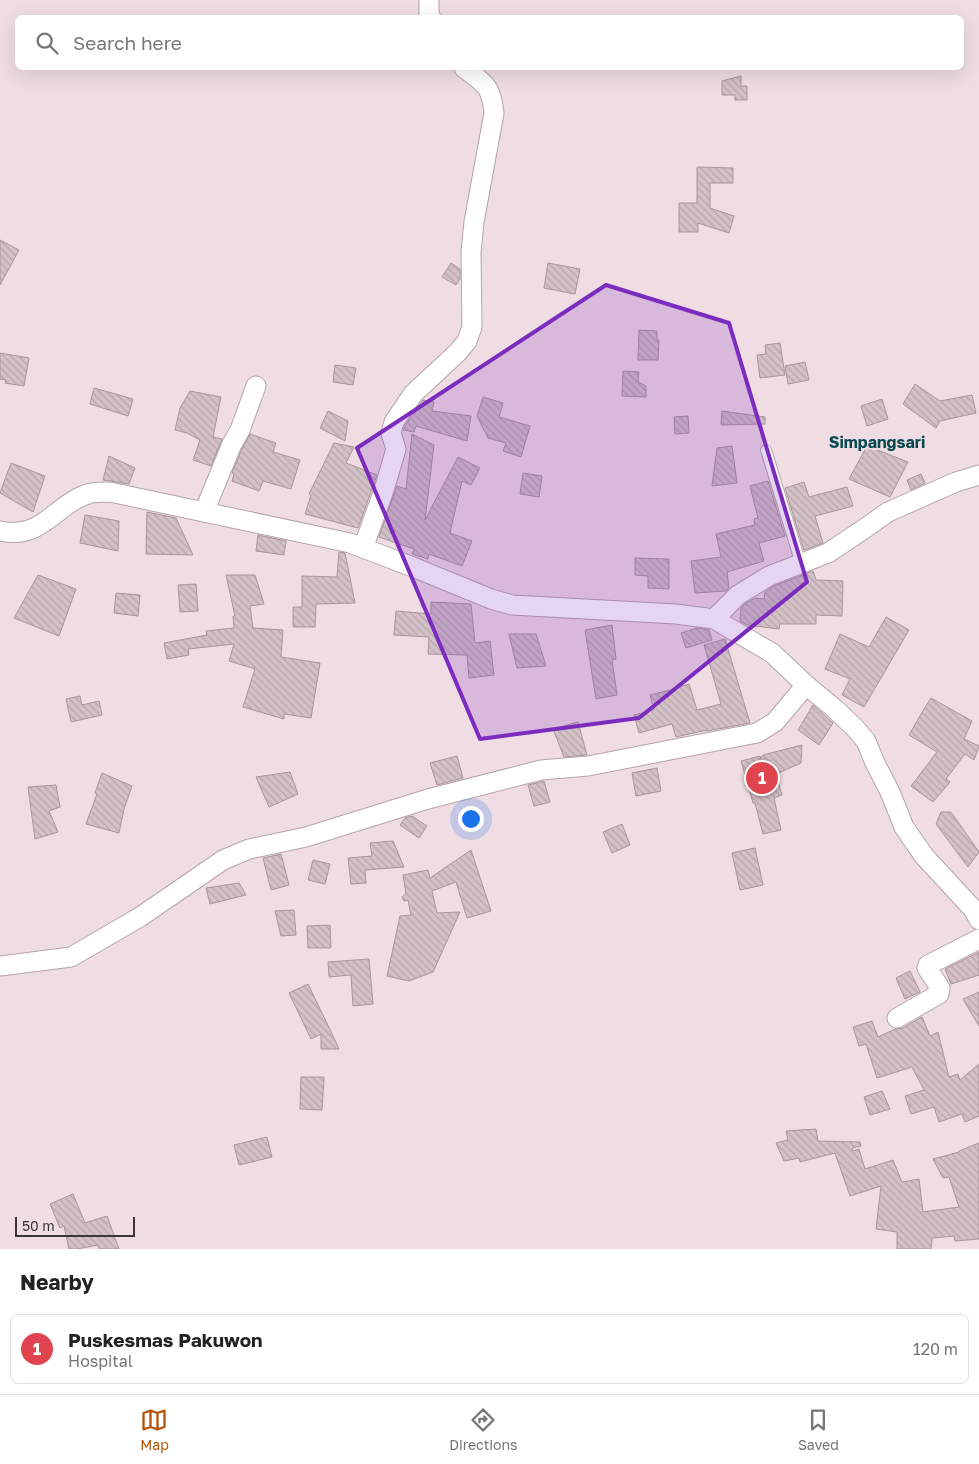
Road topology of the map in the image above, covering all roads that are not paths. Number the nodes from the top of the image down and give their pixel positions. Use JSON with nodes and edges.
{"nodes":[{"id":1,"x":429,"y":0,"type":"edge"},
{"id":2,"x":430,"y":15,"type":"edge"},
{"id":3,"x":467,"y":70,"type":"edge"},
{"id":4,"x":256,"y":386,"type":"dead end"},
{"id":5,"x":766,"y":450,"type":"dead end"},
{"id":6,"x":979,"y":475,"type":"edge"},
{"id":7,"x":204,"y":512,"type":"junction"},
{"id":8,"x":0,"y":531,"type":"edge"},
{"id":9,"x":364,"y":548,"type":"junction"},
{"id":10,"x":801,"y":564,"type":"junction"},
{"id":11,"x":714,"y":619,"type":"junction"},
{"id":12,"x":806,"y":685,"type":"junction"},
{"id":13,"x":979,"y":920,"type":"edge"},
{"id":14,"x":979,"y":939,"type":"edge"},
{"id":15,"x":0,"y":966,"type":"edge"},
{"id":16,"x":897,"y":1018,"type":"dead end"}],
"edges":[{"from":1,"to":2,"type":"street"},
{"from":3,"to":9,"type":"street"},
{"from":4,"to":7,"type":"street"},
{"from":5,"to":10,"type":"lane"},
{"from":6,"to":10,"type":"street"},
{"from":7,"to":8,"type":"street"},
{"from":7,"to":9,"type":"street"},
{"from":9,"to":11,"type":"street"},
{"from":10,"to":11,"type":"street"},
{"from":11,"to":12,"type":"street"},
{"from":12,"to":13,"type":"street"},
{"from":12,"to":15,"type":"street"},
{"from":14,"to":16,"type":"street"}]}
